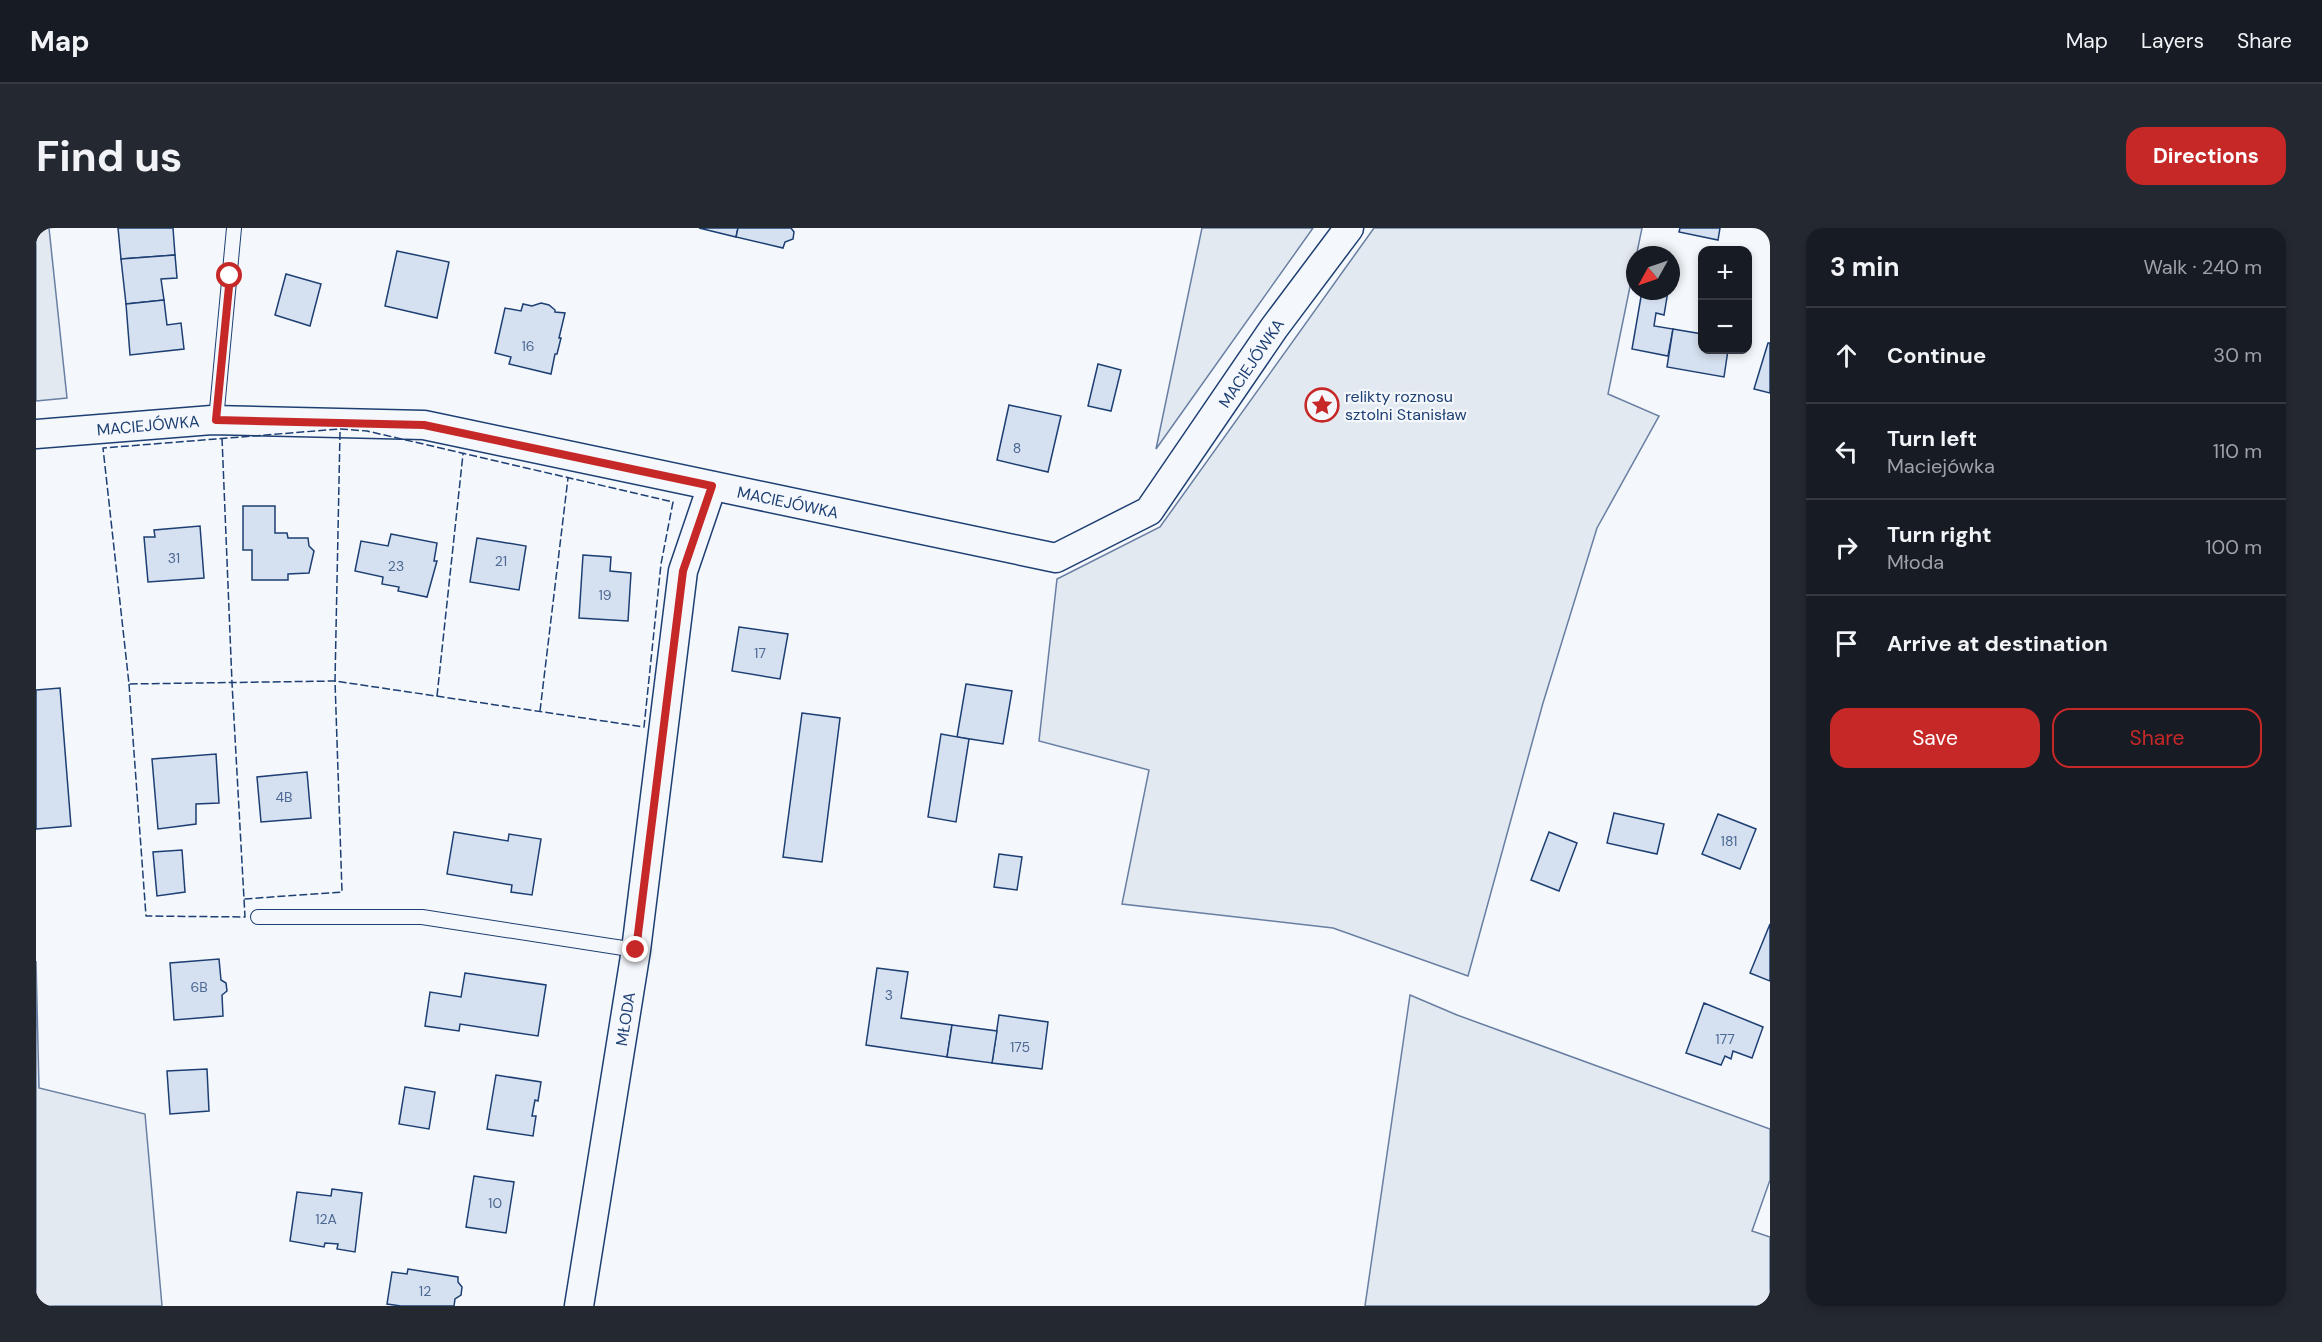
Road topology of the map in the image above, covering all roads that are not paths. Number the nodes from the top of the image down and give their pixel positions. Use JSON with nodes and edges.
{"nodes":[{"id":1,"x":234,"y":228,"type":"edge"},
{"id":2,"x":1349,"y":228,"type":"edge"},
{"id":3,"x":216,"y":420,"type":"junction"},
{"id":4,"x":36,"y":435,"type":"edge"},
{"id":5,"x":712,"y":486,"type":"junction"},
{"id":6,"x":258,"y":917,"type":"dead end"},
{"id":7,"x":636,"y":950,"type":"junction"},
{"id":8,"x":579,"y":1306,"type":"edge"}],
"edges":[{"from":1,"to":3,"type":"lane"},
{"from":2,"to":5,"type":"street","name":"MACIEJÓWKA"},
{"from":3,"to":4,"type":"street","name":"MACIEJÓWKA"},
{"from":3,"to":5,"type":"street","name":"MACIEJÓWKA"},
{"from":5,"to":7,"type":"street","name":"MŁODA"},
{"from":6,"to":7,"type":"lane"},
{"from":7,"to":8,"type":"street","name":"MŁODA"}]}
